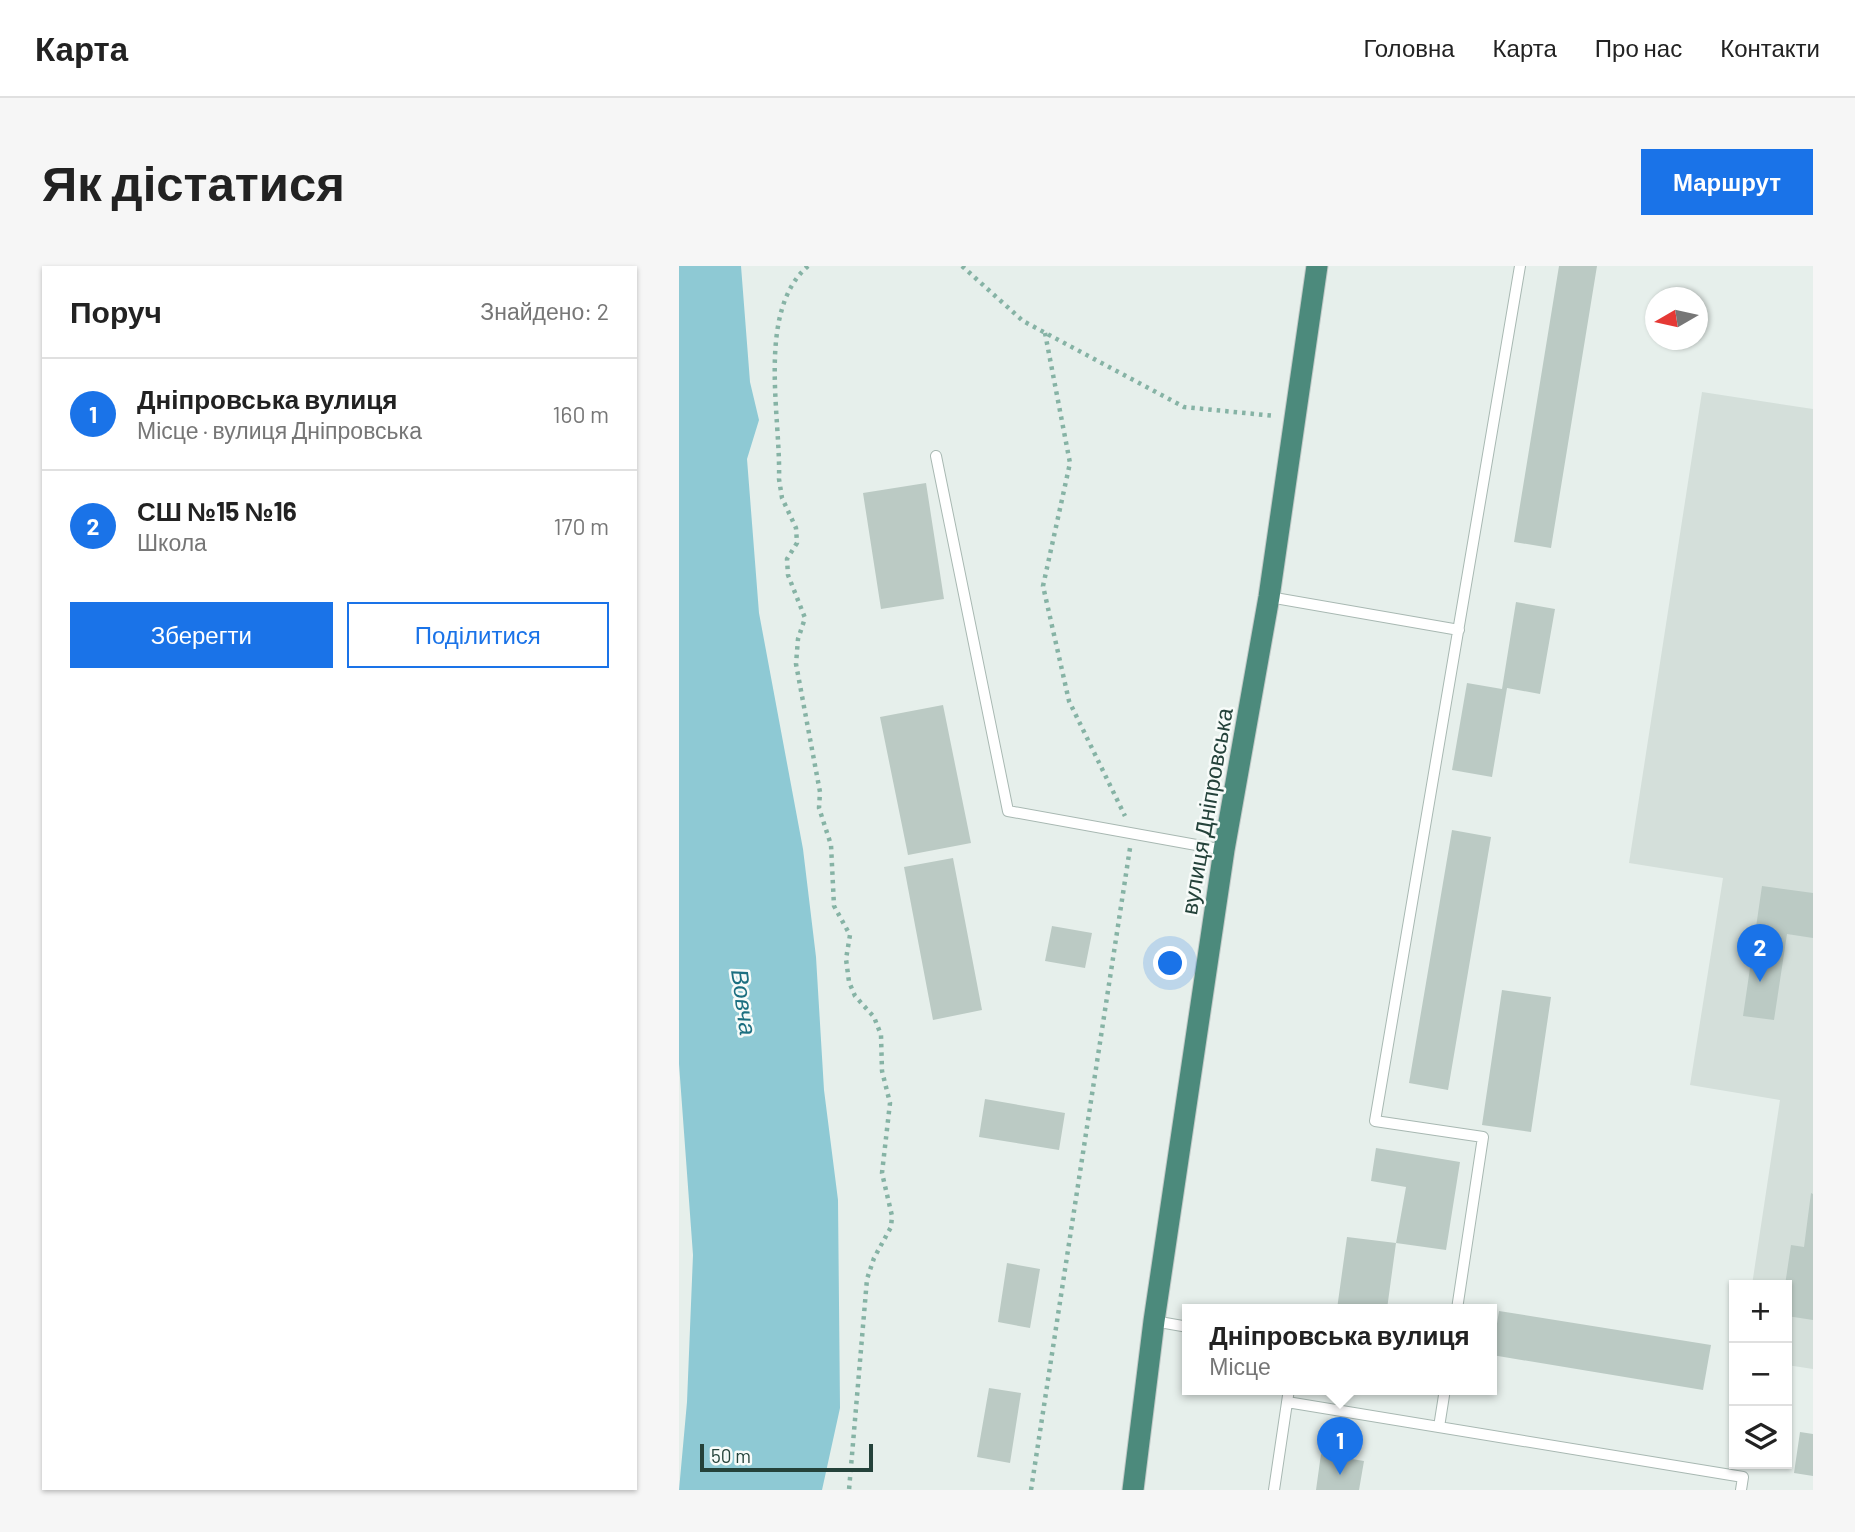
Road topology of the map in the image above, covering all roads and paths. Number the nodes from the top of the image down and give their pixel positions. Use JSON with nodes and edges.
{"nodes":[{"id":1,"x":808,"y":266,"type":"edge"},
{"id":2,"x":962,"y":266,"type":"edge"},
{"id":3,"x":1317,"y":266,"type":"edge"},
{"id":4,"x":1520,"y":266,"type":"edge"},
{"id":5,"x":1045,"y":333,"type":"junction"},
{"id":6,"x":1295,"y":418,"type":"junction"},
{"id":7,"x":936,"y":456,"type":"dead end"},
{"id":8,"x":1269,"y":597,"type":"junction"},
{"id":9,"x":1459,"y":630,"type":"junction"},
{"id":10,"x":1133,"y":833,"type":"junction"},
{"id":11,"x":1224,"y":850,"type":"junction"},
{"id":12,"x":1458,"y":1304,"type":"edge"},
{"id":13,"x":1154,"y":1321,"type":"junction"},
{"id":14,"x":1182,"y":1325,"type":"edge"},
{"id":15,"x":1288,"y":1395,"type":"edge"},
{"id":16,"x":1444,"y":1395,"type":"edge"},
{"id":17,"x":1287,"y":1402,"type":"junction"},
{"id":18,"x":1439,"y":1427,"type":"junction"},
{"id":19,"x":849,"y":1490,"type":"edge"},
{"id":20,"x":1031,"y":1490,"type":"edge"},
{"id":21,"x":1133,"y":1490,"type":"edge"},
{"id":22,"x":1274,"y":1490,"type":"edge"},
{"id":23,"x":1741,"y":1490,"type":"edge"}],
"edges":[{"from":1,"to":19,"type":"path"},
{"from":2,"to":5,"type":"path"},
{"from":3,"to":6,"type":"highway","name":"вулиця Дніпровська"},
{"from":4,"to":9,"type":"lane"},
{"from":5,"to":6,"type":"path"},
{"from":5,"to":10,"type":"path"},
{"from":6,"to":8,"type":"highway","name":"вулиця Дніпровська"},
{"from":7,"to":10,"type":"lane"},
{"from":8,"to":9,"type":"lane"},
{"from":8,"to":11,"type":"highway","name":"вулиця Дніпровська"},
{"from":9,"to":12,"type":"lane"},
{"from":10,"to":11,"type":"lane"},
{"from":10,"to":20,"type":"path"},
{"from":11,"to":13,"type":"highway","name":"вулиця Дніпровська"},
{"from":13,"to":14,"type":"lane"},
{"from":13,"to":21,"type":"highway","name":"вулиця Дніпровська"},
{"from":15,"to":17,"type":"lane"},
{"from":16,"to":18,"type":"lane"},
{"from":17,"to":18,"type":"lane"},
{"from":17,"to":22,"type":"lane"},
{"from":18,"to":23,"type":"lane"}]}
